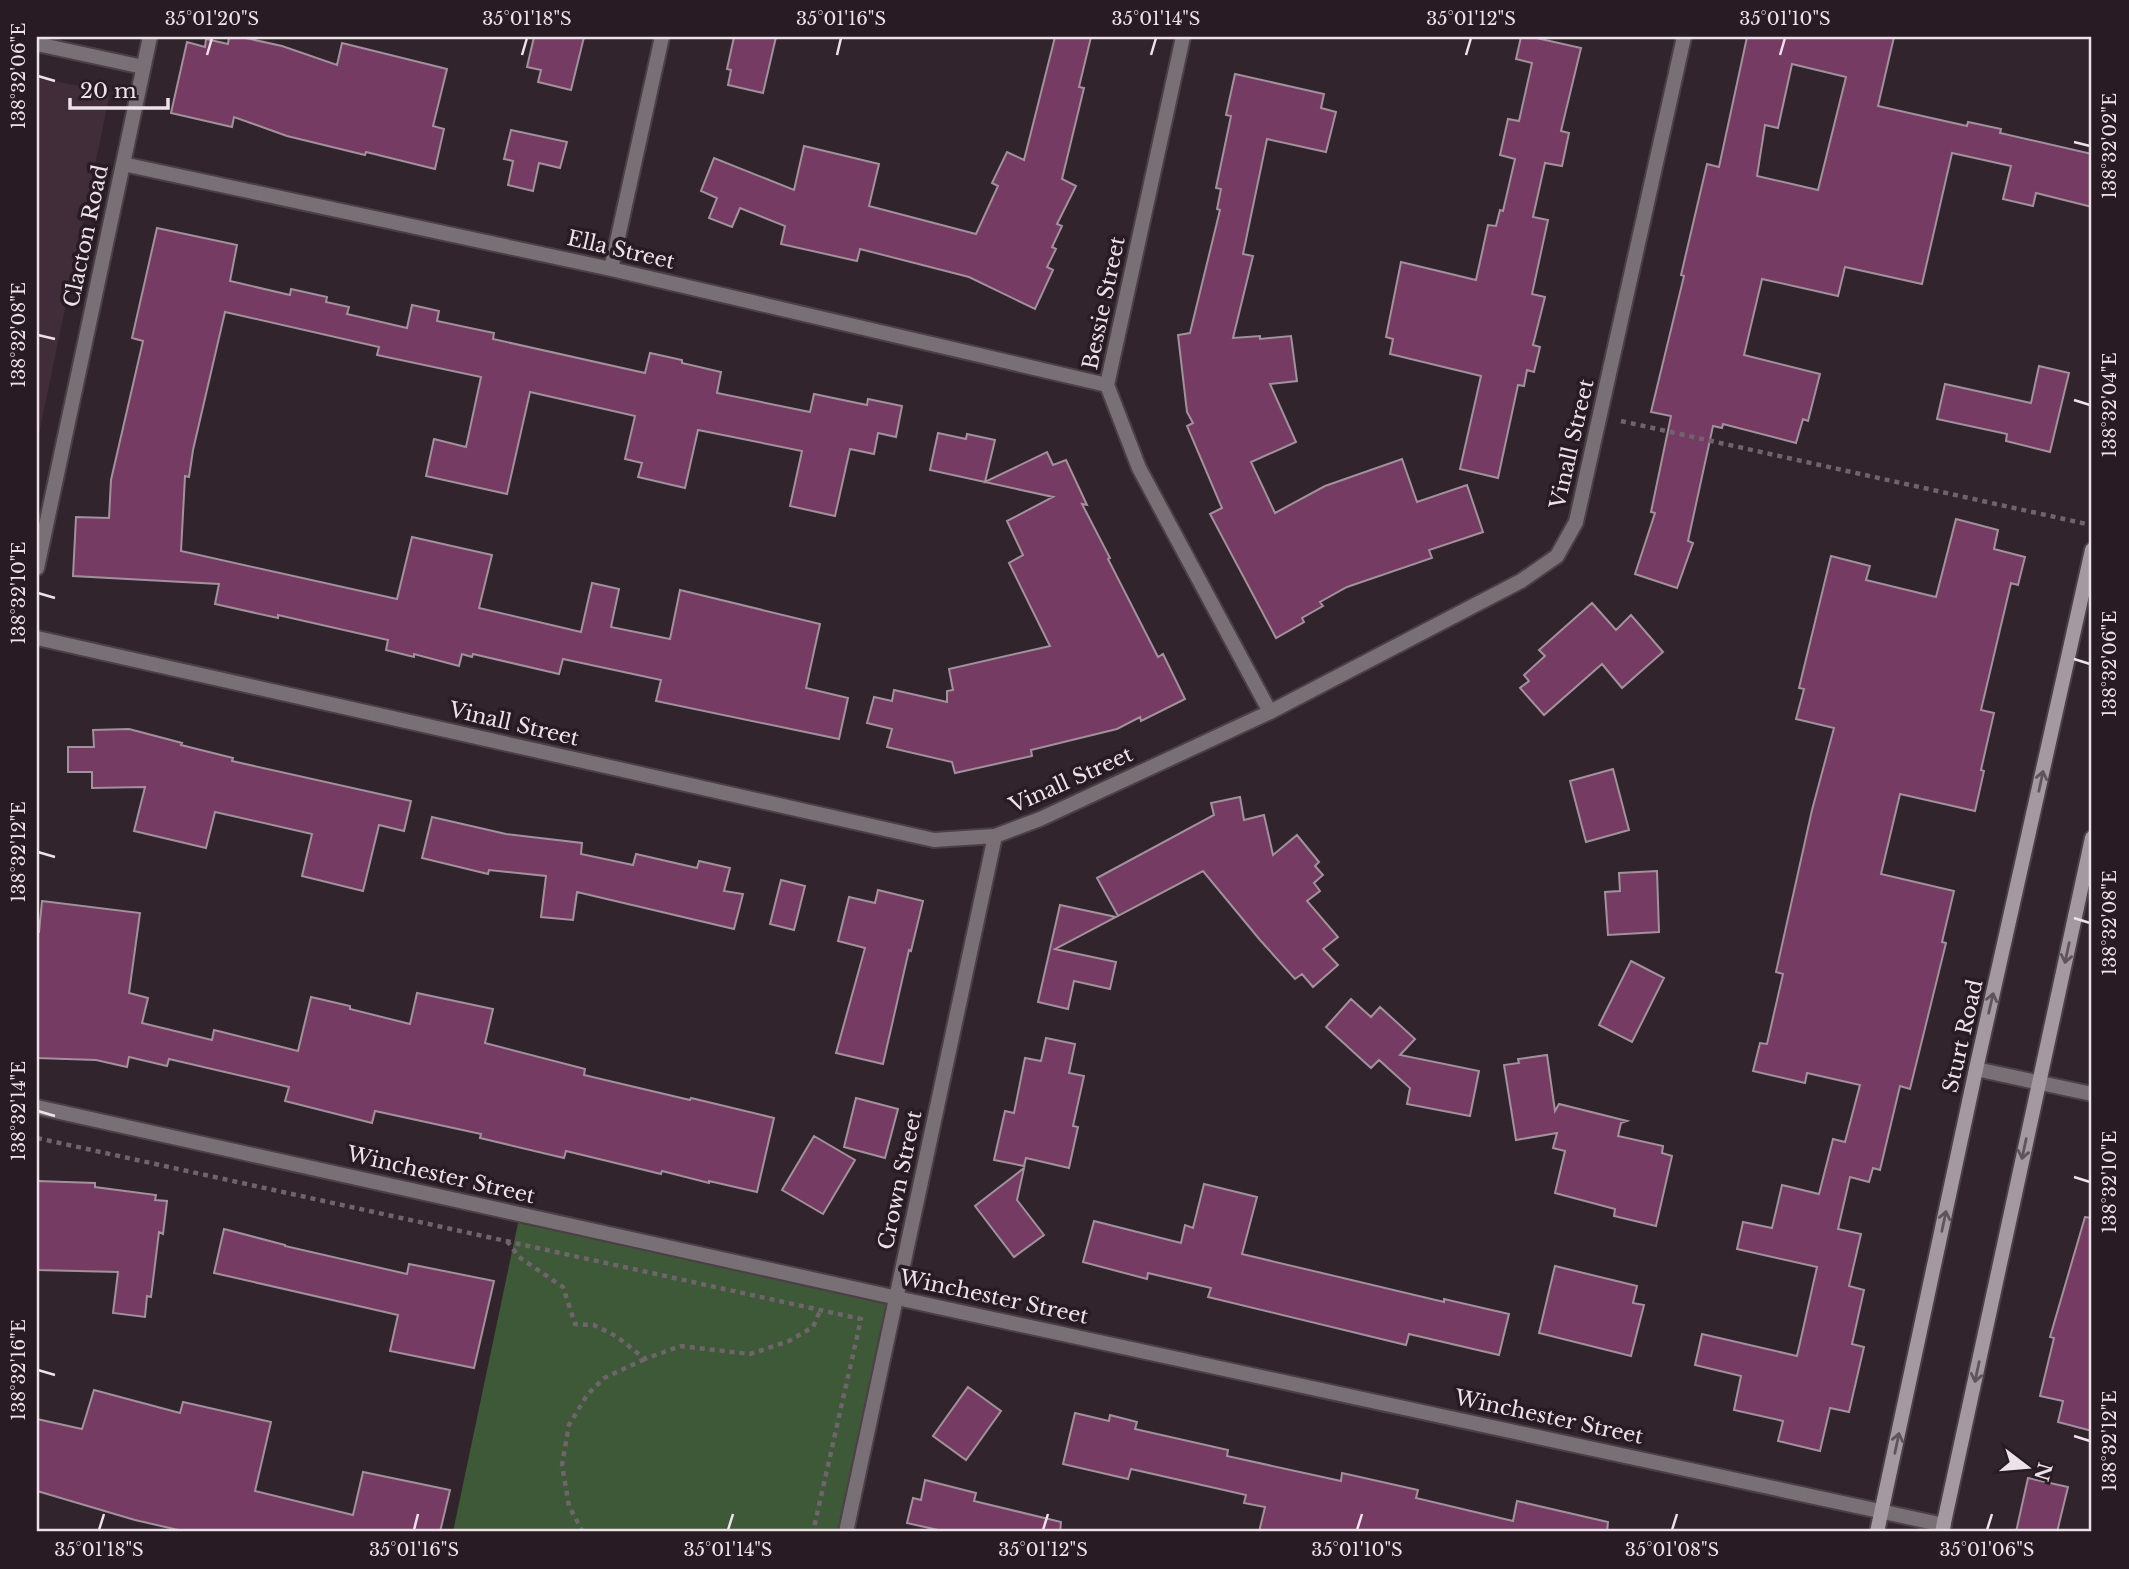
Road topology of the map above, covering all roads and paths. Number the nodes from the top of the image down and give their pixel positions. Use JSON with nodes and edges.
{"nodes":[{"id":1,"x":150,"y":37,"type":"edge"},
{"id":2,"x":662,"y":37,"type":"edge"},
{"id":3,"x":1183,"y":37,"type":"edge"},
{"id":4,"x":1684,"y":37,"type":"edge"},
{"id":5,"x":37,"y":44,"type":"edge"},
{"id":6,"x":143,"y":67,"type":"junction"},
{"id":7,"x":123,"y":164,"type":"junction"},
{"id":8,"x":611,"y":269,"type":"junction"},
{"id":9,"x":1107,"y":385,"type":"junction"},
{"id":10,"x":1600,"y":417,"type":"junction"},
{"id":11,"x":2092,"y":525,"type":"edge"},
{"id":12,"x":2092,"y":550,"type":"edge"},
{"id":13,"x":37,"y":568,"type":"edge"},
{"id":14,"x":2090,"y":571,"type":"edge"},
{"id":15,"x":37,"y":638,"type":"edge"},
{"id":16,"x":1270,"y":712,"type":"junction"},
{"id":17,"x":995,"y":836,"type":"junction"},
{"id":18,"x":2092,"y":838,"type":"edge"},
{"id":19,"x":1976,"y":1069,"type":"junction"},
{"id":20,"x":2038,"y":1083,"type":"junction"},
{"id":21,"x":2092,"y":1094,"type":"edge"},
{"id":22,"x":37,"y":1107,"type":"edge"},
{"id":23,"x":37,"y":1138,"type":"edge"},
{"id":24,"x":506,"y":1240,"type":"junction"},
{"id":25,"x":896,"y":1297,"type":"junction"},
{"id":26,"x":820,"y":1311,"type":"junction"},
{"id":27,"x":645,"y":1359,"type":"junction"},
{"id":28,"x":1882,"y":1510,"type":"junction"},
{"id":29,"x":1943,"y":1528,"type":"edge"},
{"id":30,"x":583,"y":1532,"type":"edge"},
{"id":31,"x":813,"y":1532,"type":"edge"},
{"id":32,"x":846,"y":1532,"type":"edge"},
{"id":33,"x":1877,"y":1532,"type":"edge"}],
"edges":[{"from":1,"to":6,"type":"street","name":"Clacton Road"},
{"from":2,"to":8,"type":"street"},
{"from":3,"to":9,"type":"street","name":"Bessie Street"},
{"from":4,"to":10,"type":"street","name":"Vinall Street"},
{"from":5,"to":6,"type":"street"},
{"from":6,"to":7,"type":"street","name":"Clacton Road"},
{"from":7,"to":8,"type":"street","name":"Ella Street"},
{"from":7,"to":13,"type":"street","name":"Clacton Road"},
{"from":8,"to":9,"type":"street","name":"Ella Street"},
{"from":9,"to":16,"type":"street","name":"Bessie Street"},
{"from":10,"to":11,"type":"path"},
{"from":10,"to":16,"type":"street","name":"Vinall Street"},
{"from":12,"to":14,"type":"main road","name":"Sturt Road"},
{"from":19,"to":14,"type":"main road","name":"Sturt Road","one_way":true},
{"from":15,"to":17,"type":"street","name":"Vinall Street"},
{"from":16,"to":17,"type":"street","name":"Vinall Street"},
{"from":17,"to":25,"type":"street","name":"Crown Street"},
{"from":18,"to":20,"type":"main road","one_way":true},
{"from":19,"to":20,"type":"street"},
{"from":28,"to":19,"type":"main road","name":"Sturt Road","one_way":true},
{"from":20,"to":21,"type":"street"},
{"from":20,"to":29,"type":"main road","one_way":true},
{"from":22,"to":25,"type":"street","name":"Winchester Street"},
{"from":23,"to":24,"type":"path"},
{"from":24,"to":26,"type":"path"},
{"from":24,"to":27,"type":"path"},
{"from":25,"to":28,"type":"street","name":"Winchester Street"},
{"from":25,"to":32,"type":"street","name":"Crown Street"},
{"from":26,"to":27,"type":"path"},
{"from":26,"to":31,"type":"path"},
{"from":27,"to":30,"type":"path"},
{"from":28,"to":29,"type":"street","name":"Winchester Street"},
{"from":28,"to":33,"type":"main road","name":"Sturt Road"}]}
